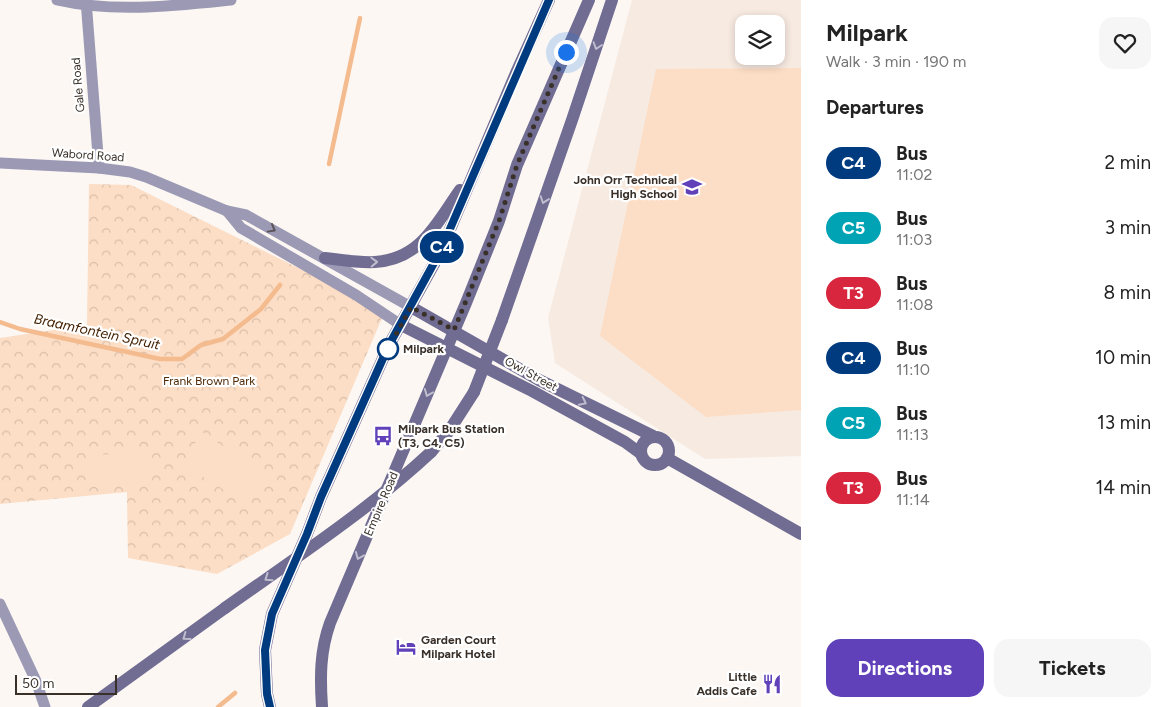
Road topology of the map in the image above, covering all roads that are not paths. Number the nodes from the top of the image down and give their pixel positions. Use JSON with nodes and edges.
{"nodes":[{"id":1,"x":57,"y":0,"type":"edge"},
{"id":2,"x":231,"y":0,"type":"edge"},
{"id":3,"x":549,"y":0,"type":"edge"},
{"id":4,"x":589,"y":0,"type":"edge"},
{"id":5,"x":612,"y":0,"type":"edge"},
{"id":6,"x":86,"y":3,"type":"edge"},
{"id":7,"x":0,"y":163,"type":"edge"},
{"id":8,"x":99,"y":168,"type":"junction"},
{"id":9,"x":474,"y":171,"type":"junction"},
{"id":10,"x":227,"y":211,"type":"junction"},
{"id":11,"x":325,"y":258,"type":"junction"},
{"id":12,"x":411,"y":307,"type":"junction"},
{"id":13,"x":401,"y":324,"type":"junction"},
{"id":14,"x":454,"y":330,"type":"junction"},
{"id":15,"x":446,"y":348,"type":"junction"},
{"id":16,"x":653,"y":436,"type":"junction"},
{"id":17,"x":640,"y":453,"type":"junction"},
{"id":18,"x":667,"y":458,"type":"junction"},
{"id":19,"x":801,"y":534,"type":"edge"},
{"id":20,"x":0,"y":604,"type":"edge"},
{"id":21,"x":45,"y":707,"type":"edge"},
{"id":22,"x":88,"y":707,"type":"edge"},
{"id":23,"x":270,"y":707,"type":"edge"},
{"id":24,"x":322,"y":707,"type":"edge"}],
"edges":[{"from":1,"to":6,"type":"street"},
{"from":2,"to":6,"type":"street"},
{"from":3,"to":9,"type":"main road"},
{"from":4,"to":14,"type":"main road","name":"Empire Road"},
{"from":5,"to":22,"type":"main road","one_way":true,"bridge":true},
{"from":6,"to":8,"type":"street","name":"Gale Road"},
{"from":7,"to":8,"type":"street","name":"Wabord Road"},
{"from":8,"to":10,"type":"street","name":"Wabord Road"},
{"from":11,"to":9,"type":"main road","one_way":true},
{"from":9,"to":12,"type":"main road"},
{"from":10,"to":11,"type":"street","name":"Wabord Road","one_way":true},
{"from":10,"to":13,"type":"street","name":"Wabord Road"},
{"from":11,"to":12,"type":"street","name":"Wabord Road"},
{"from":12,"to":13,"type":"main road"},
{"from":12,"to":14,"type":"main road","name":"Owl Street"},
{"from":13,"to":15,"type":"main road","name":"Owl Street"},
{"from":13,"to":23,"type":"main road"},
{"from":14,"to":15,"type":"main road","name":"Empire Road"},
{"from":14,"to":16,"type":"main road","name":"Owl Street","one_way":true},
{"from":15,"to":17,"type":"main road","name":"Owl Street"},
{"from":15,"to":24,"type":"main road","name":"Empire Road","one_way":true},
{"from":16,"to":17,"type":"main road"},
{"from":16,"to":18,"type":"main road"},
{"from":17,"to":18,"type":"main road"},
{"from":18,"to":19,"type":"main road"},
{"from":20,"to":21,"type":"street"}]}
